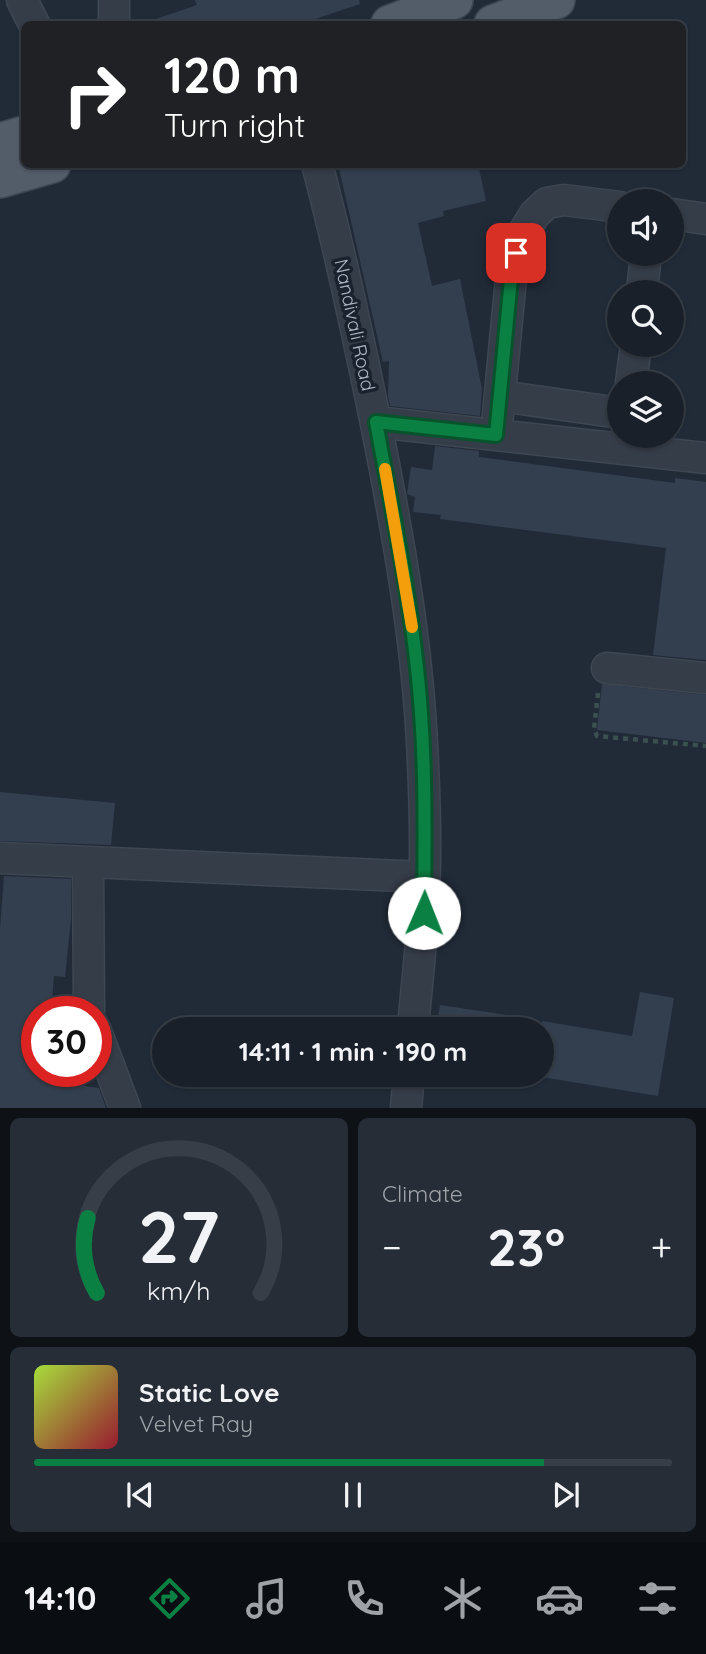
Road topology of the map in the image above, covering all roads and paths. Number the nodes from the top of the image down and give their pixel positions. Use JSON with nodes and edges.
{"nodes":[{"id":1,"x":22,"y":0,"type":"edge"},
{"id":2,"x":114,"y":0,"type":"edge"},
{"id":3,"x":454,"y":0,"type":"edge"},
{"id":4,"x":556,"y":0,"type":"edge"},
{"id":5,"x":32,"y":21,"type":"edge"},
{"id":6,"x":114,"y":21,"type":"edge"},
{"id":7,"x":398,"y":21,"type":"edge"},
{"id":8,"x":501,"y":21,"type":"edge"},
{"id":9,"x":21,"y":136,"type":"edge"},
{"id":10,"x":0,"y":142,"type":"edge"},
{"id":11,"x":38,"y":168,"type":"edge"},
{"id":12,"x":318,"y":168,"type":"edge"},
{"id":13,"x":0,"y":179,"type":"edge"},
{"id":14,"x":607,"y":205,"type":"edge"},
{"id":15,"x":684,"y":216,"type":"edge"},
{"id":16,"x":706,"y":219,"type":"edge"},
{"id":17,"x":500,"y":396,"type":"junction"},
{"id":18,"x":607,"y":411,"type":"edge"},
{"id":19,"x":376,"y":422,"type":"junction"},
{"id":20,"x":496,"y":435,"type":"junction"},
{"id":21,"x":706,"y":458,"type":"edge"},
{"id":22,"x":607,"y":668,"type":"joint"},
{"id":23,"x":706,"y":678,"type":"edge"},
{"id":24,"x":706,"y":746,"type":"edge"},
{"id":25,"x":0,"y":859,"type":"edge"},
{"id":26,"x":88,"y":863,"type":"junction"},
{"id":27,"x":424,"y":877,"type":"junction"},
{"id":28,"x":89,"y":996,"type":"edge"},
{"id":29,"x":414,"y":1017,"type":"edge"},
{"id":30,"x":112,"y":1073,"type":"edge"},
{"id":31,"x":408,"y":1087,"type":"edge"},
{"id":32,"x":125,"y":1108,"type":"edge"},
{"id":33,"x":406,"y":1108,"type":"edge"}],
"edges":[{"from":1,"to":5,"type":"street"},
{"from":2,"to":6,"type":"street"},
{"from":3,"to":7,"type":"main road"},
{"from":4,"to":8,"type":"main road"},
{"from":9,"to":10,"type":"main road"},
{"from":11,"to":13,"type":"main road"},
{"from":12,"to":19,"type":"street","name":"Nandivali Road"},
{"from":14,"to":17,"type":"street"},
{"from":15,"to":16,"type":"street"},
{"from":17,"to":18,"type":"street"},
{"from":17,"to":20,"type":"street"},
{"from":19,"to":20,"type":"street"},
{"from":19,"to":27,"type":"street","name":"Nandivali Road"},
{"from":20,"to":21,"type":"street"},
{"from":22,"to":23,"type":"street"},
{"from":22,"to":24,"type":"path"},
{"from":25,"to":26,"type":"street"},
{"from":26,"to":27,"type":"street"},
{"from":26,"to":28,"type":"street"},
{"from":27,"to":29,"type":"street","name":"Nandivali Road"},
{"from":30,"to":32,"type":"street"},
{"from":31,"to":33,"type":"street"}]}
